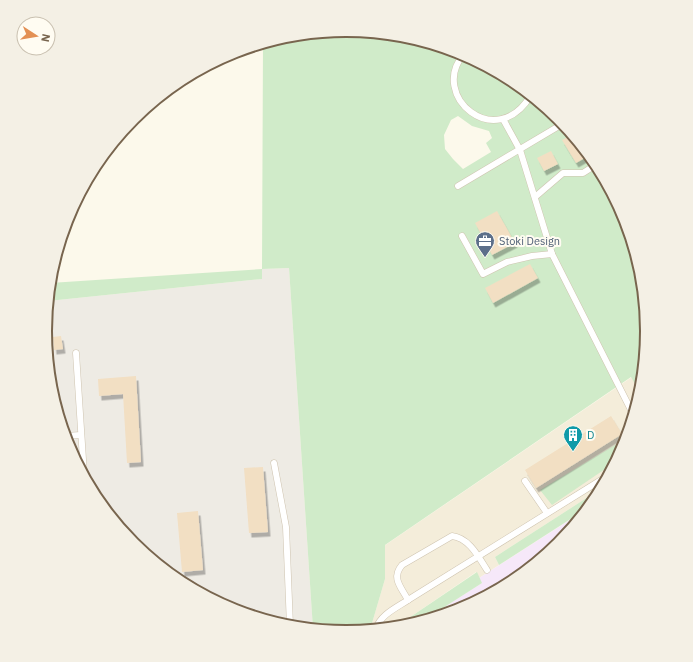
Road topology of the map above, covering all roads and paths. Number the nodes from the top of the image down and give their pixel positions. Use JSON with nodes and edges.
{"nodes":[{"id":1,"x":460,"y":59,"type":"edge"},
{"id":2,"x":528,"y":100,"type":"edge"},
{"id":3,"x":503,"y":119,"type":"junction"},
{"id":4,"x":558,"y":127,"type":"edge"},
{"id":5,"x":520,"y":150,"type":"junction"},
{"id":6,"x":591,"y":168,"type":"edge"},
{"id":7,"x":458,"y":186,"type":"dead end"},
{"id":8,"x":535,"y":197,"type":"junction"},
{"id":9,"x":462,"y":236,"type":"dead end"},
{"id":10,"x":552,"y":254,"type":"junction"},
{"id":11,"x":76,"y":353,"type":"dead end"},
{"id":12,"x":630,"y":408,"type":"edge"},
{"id":13,"x":81,"y":435,"type":"junction"},
{"id":14,"x":72,"y":436,"type":"edge"},
{"id":15,"x":83,"y":461,"type":"edge"},
{"id":16,"x":274,"y":463,"type":"dead end"},
{"id":17,"x":599,"y":481,"type":"edge"},
{"id":18,"x":525,"y":482,"type":"dead end"},
{"id":19,"x":547,"y":513,"type":"junction"},
{"id":20,"x":478,"y":556,"type":"junction"},
{"id":21,"x":487,"y":570,"type":"dead end"},
{"id":22,"x":408,"y":600,"type":"junction"},
{"id":23,"x":290,"y":619,"type":"edge"},
{"id":24,"x":378,"y":623,"type":"edge"}],
"edges":[{"from":1,"to":3,"type":"lane"},
{"from":2,"to":3,"type":"lane"},
{"from":3,"to":5,"type":"lane"},
{"from":4,"to":5,"type":"lane"},
{"from":5,"to":7,"type":"lane"},
{"from":5,"to":8,"type":"lane"},
{"from":6,"to":8,"type":"lane"},
{"from":8,"to":10,"type":"lane"},
{"from":9,"to":10,"type":"lane"},
{"from":10,"to":12,"type":"lane"},
{"from":11,"to":13,"type":"lane"},
{"from":13,"to":14,"type":"lane"},
{"from":13,"to":15,"type":"lane"},
{"from":16,"to":23,"type":"lane"},
{"from":17,"to":19,"type":"lane"},
{"from":18,"to":19,"type":"lane"},
{"from":19,"to":20,"type":"lane"},
{"from":20,"to":21,"type":"lane"},
{"from":20,"to":22,"type":"lane"},
{"from":20,"to":22,"type":"lane"},
{"from":22,"to":24,"type":"lane"}]}
